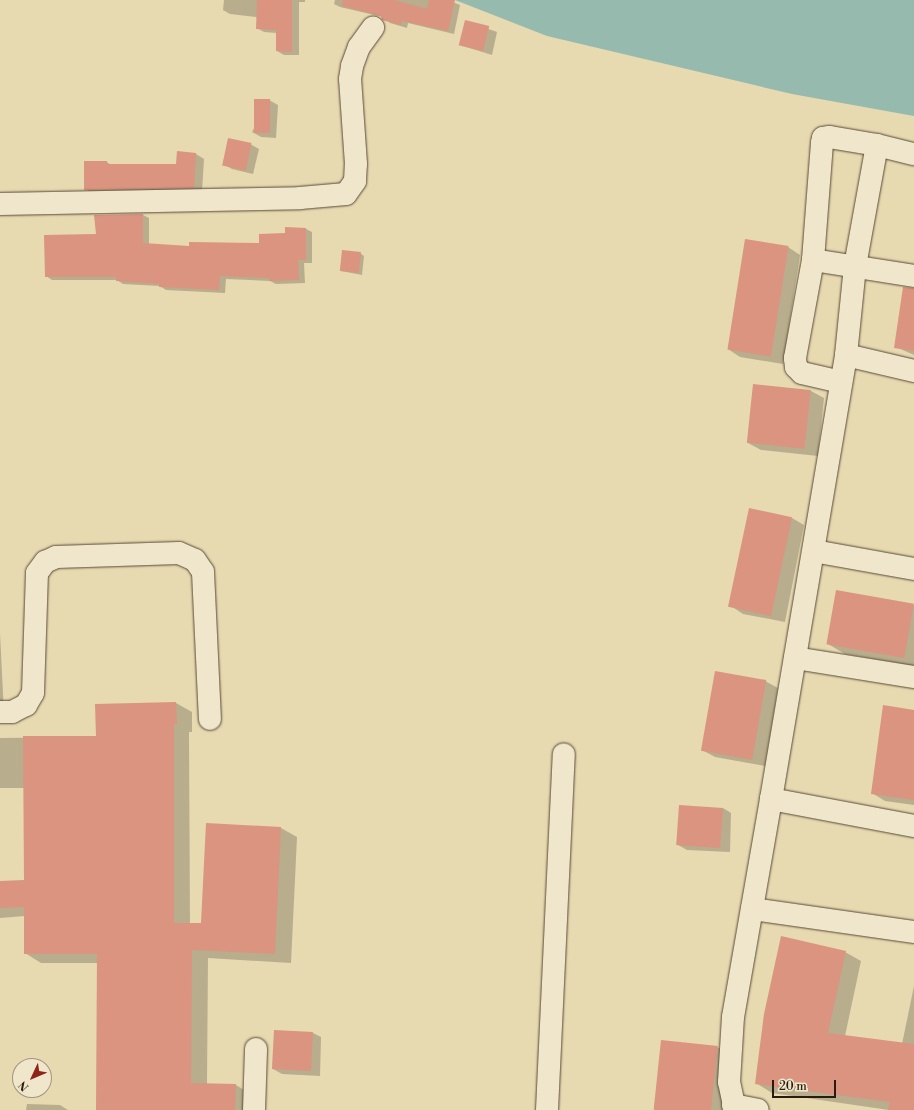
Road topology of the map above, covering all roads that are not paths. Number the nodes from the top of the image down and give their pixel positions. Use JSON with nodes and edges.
{"nodes":[{"id":1,"x":373,"y":28,"type":"dead end"},
{"id":2,"x":877,"y":146,"type":"junction"},
{"id":3,"x":914,"y":154,"type":"edge"},
{"id":4,"x":0,"y":204,"type":"edge"},
{"id":5,"x":813,"y":260,"type":"junction"},
{"id":6,"x":856,"y":266,"type":"junction"},
{"id":7,"x":914,"y":276,"type":"edge"},
{"id":8,"x":846,"y":355,"type":"junction"},
{"id":9,"x":914,"y":371,"type":"edge"},
{"id":10,"x":841,"y":382,"type":"junction"},
{"id":11,"x":814,"y":551,"type":"junction"},
{"id":12,"x":914,"y":569,"type":"edge"},
{"id":13,"x":795,"y":658,"type":"junction"},
{"id":14,"x":914,"y":677,"type":"edge"},
{"id":15,"x":0,"y":712,"type":"edge"},
{"id":16,"x":210,"y":719,"type":"dead end"},
{"id":17,"x":564,"y":754,"type":"dead end"},
{"id":18,"x":771,"y":799,"type":"junction"},
{"id":19,"x":914,"y":826,"type":"edge"},
{"id":20,"x":752,"y":909,"type":"junction"},
{"id":21,"x":914,"y":932,"type":"edge"},
{"id":22,"x":256,"y":1049,"type":"dead end"},
{"id":23,"x":734,"y":1108,"type":"edge"},
{"id":24,"x":254,"y":1110,"type":"edge"},
{"id":25,"x":547,"y":1110,"type":"edge"},
{"id":26,"x":758,"y":1110,"type":"edge"}],
"edges":[{"from":1,"to":4,"type":"street"},
{"from":2,"to":3,"type":"street"},
{"from":2,"to":5,"type":"street"},
{"from":2,"to":6,"type":"street"},
{"from":5,"to":6,"type":"street"},
{"from":5,"to":10,"type":"street"},
{"from":6,"to":7,"type":"street"},
{"from":6,"to":8,"type":"street"},
{"from":8,"to":9,"type":"street"},
{"from":8,"to":10,"type":"street"},
{"from":10,"to":11,"type":"street"},
{"from":11,"to":12,"type":"street"},
{"from":11,"to":13,"type":"street"},
{"from":13,"to":14,"type":"street"},
{"from":13,"to":18,"type":"street"},
{"from":15,"to":16,"type":"street"},
{"from":17,"to":25,"type":"street"},
{"from":18,"to":19,"type":"street"},
{"from":18,"to":20,"type":"street"},
{"from":20,"to":21,"type":"street"},
{"from":20,"to":23,"type":"street"},
{"from":22,"to":24,"type":"street"},
{"from":23,"to":26,"type":"street"}]}
